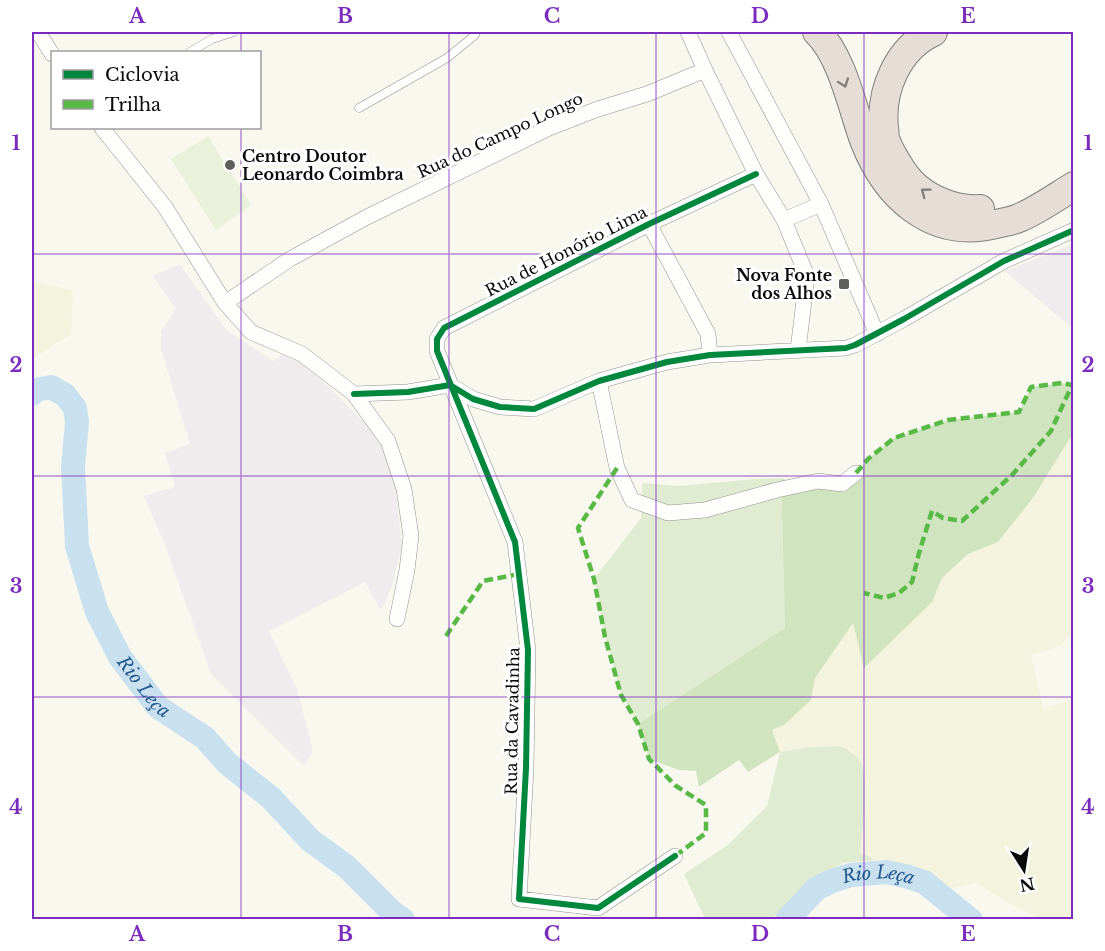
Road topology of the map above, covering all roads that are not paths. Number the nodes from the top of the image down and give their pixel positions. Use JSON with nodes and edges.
{"nodes":[{"id":1,"x":38,"y":32,"type":"edge"},
{"id":2,"x":234,"y":32,"type":"edge"},
{"id":3,"x":476,"y":32,"type":"edge"},
{"id":4,"x":688,"y":32,"type":"edge"},
{"id":5,"x":729,"y":32,"type":"edge"},
{"id":6,"x":817,"y":32,"type":"edge"},
{"id":7,"x":933,"y":32,"type":"edge"},
{"id":8,"x":32,"y":38,"type":"edge"},
{"id":9,"x":192,"y":51,"type":"edge"},
{"id":10,"x":51,"y":52,"type":"edge"},
{"id":11,"x":705,"y":70,"type":"junction"},
{"id":12,"x":359,"y":108,"type":"dead end"},
{"id":13,"x":103,"y":129,"type":"edge"},
{"id":14,"x":1074,"y":166,"type":"edge"},
{"id":15,"x":756,"y":174,"type":"junction"},
{"id":16,"x":1074,"y":186,"type":"edge"},
{"id":17,"x":821,"y":204,"type":"junction"},
{"id":18,"x":784,"y":220,"type":"junction"},
{"id":19,"x":650,"y":224,"type":"junction"},
{"id":20,"x":1074,"y":230,"type":"edge"},
{"id":21,"x":225,"y":303,"type":"junction"},
{"id":22,"x":877,"y":334,"type":"junction"},
{"id":23,"x":798,"y":350,"type":"junction"},
{"id":24,"x":710,"y":355,"type":"junction"},
{"id":25,"x":599,"y":381,"type":"junction"},
{"id":26,"x":450,"y":385,"type":"junction"},
{"id":27,"x":354,"y":394,"type":"junction"},
{"id":28,"x":856,"y":473,"type":"dead end"},
{"id":29,"x":397,"y":619,"type":"dead end"},
{"id":30,"x":675,"y":856,"type":"dead end"}],
"edges":[{"from":1,"to":8,"type":"street"},
{"from":1,"to":10,"type":"street"},
{"from":2,"to":9,"type":"lane"},
{"from":3,"to":12,"type":"lane"},
{"from":4,"to":11,"type":"street"},
{"from":5,"to":17,"type":"street"},
{"from":6,"to":16,"type":"highway","one_way":true},
{"from":14,"to":7,"type":"highway","one_way":true},
{"from":11,"to":15,"type":"street"},
{"from":11,"to":21,"type":"street","name":"Rua do Campo Longo"},
{"from":13,"to":21,"type":"street"},
{"from":15,"to":18,"type":"street"},
{"from":15,"to":19,"type":"street","name":"Rua de Honório Lima"},
{"from":17,"to":18,"type":"street"},
{"from":17,"to":22,"type":"street"},
{"from":18,"to":23,"type":"street"},
{"from":19,"to":24,"type":"street"},
{"from":19,"to":26,"type":"street","name":"Rua de Honório Lima"},
{"from":20,"to":22,"type":"street"},
{"from":21,"to":27,"type":"street"},
{"from":22,"to":23,"type":"street"},
{"from":23,"to":24,"type":"street"},
{"from":24,"to":25,"type":"street"},
{"from":25,"to":26,"type":"street"},
{"from":25,"to":28,"type":"street"},
{"from":26,"to":27,"type":"street"},
{"from":26,"to":30,"type":"street","name":"Rua da Cavadinha"},
{"from":27,"to":29,"type":"street"}]}
